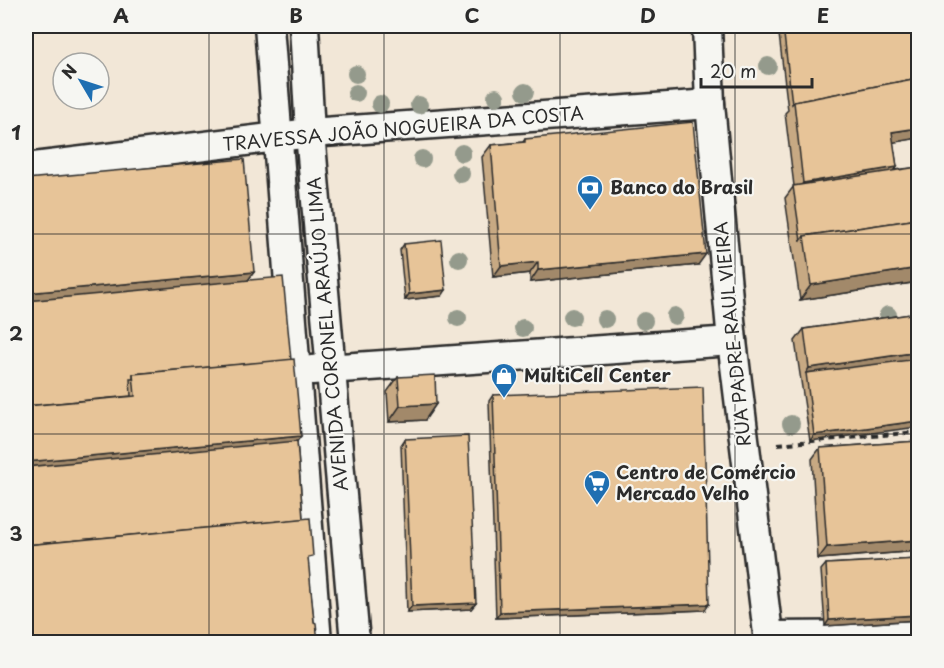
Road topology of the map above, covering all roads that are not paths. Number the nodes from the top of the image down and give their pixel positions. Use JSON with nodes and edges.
{"nodes":[{"id":1,"x":269,"y":26,"type":"edge"},
{"id":2,"x":304,"y":26,"type":"edge"},
{"id":3,"x":707,"y":26,"type":"edge"},
{"id":4,"x":710,"y":104,"type":"junction"},
{"id":5,"x":310,"y":133,"type":"junction"},
{"id":6,"x":277,"y":138,"type":"junction"},
{"id":7,"x":26,"y":168,"type":"edge"},
{"id":8,"x":732,"y":341,"type":"junction"},
{"id":9,"x":332,"y":368,"type":"junction"},
{"id":10,"x":298,"y":371,"type":"junction"},
{"id":11,"x":918,"y":635,"type":"edge"},
{"id":12,"x":769,"y":639,"type":"edge"},
{"id":13,"x":317,"y":642,"type":"edge"},
{"id":14,"x":355,"y":642,"type":"edge"}],
"edges":[{"from":1,"to":6,"type":"street","name":"AVENIDA CORONEL ARAÚJO LIMA"},
{"from":2,"to":5,"type":"street","name":"AVENIDA CORONEL ARAÚJO LIMA"},
{"from":3,"to":4,"type":"street","name":"RUA PADRE RAUL VIEIRA"},
{"from":4,"to":5,"type":"street","name":"TRAVESSA JOÃO NOGUEIRA DA COSTA"},
{"from":4,"to":8,"type":"street","name":"RUA PADRE RAUL VIEIRA"},
{"from":5,"to":6,"type":"street","name":"TRAVESSA JOÃO NOGUEIRA DA COSTA"},
{"from":5,"to":9,"type":"street","name":"AVENIDA CORONEL ARAÚJO LIMA"},
{"from":6,"to":7,"type":"street","name":"TRAVESSA JOÃO NOGUEIRA DA COSTA"},
{"from":6,"to":10,"type":"street","name":"AVENIDA CORONEL ARAÚJO LIMA"},
{"from":8,"to":9,"type":"street"},
{"from":8,"to":12,"type":"street","name":"RUA PADRE RAUL VIEIRA"},
{"from":9,"to":10,"type":"street"},
{"from":9,"to":14,"type":"street","name":"AVENIDA CORONEL ARAÚJO LIMA"},
{"from":10,"to":13,"type":"street","name":"AVENIDA CORONEL ARAÚJO LIMA"},
{"from":11,"to":12,"type":"street"}]}
